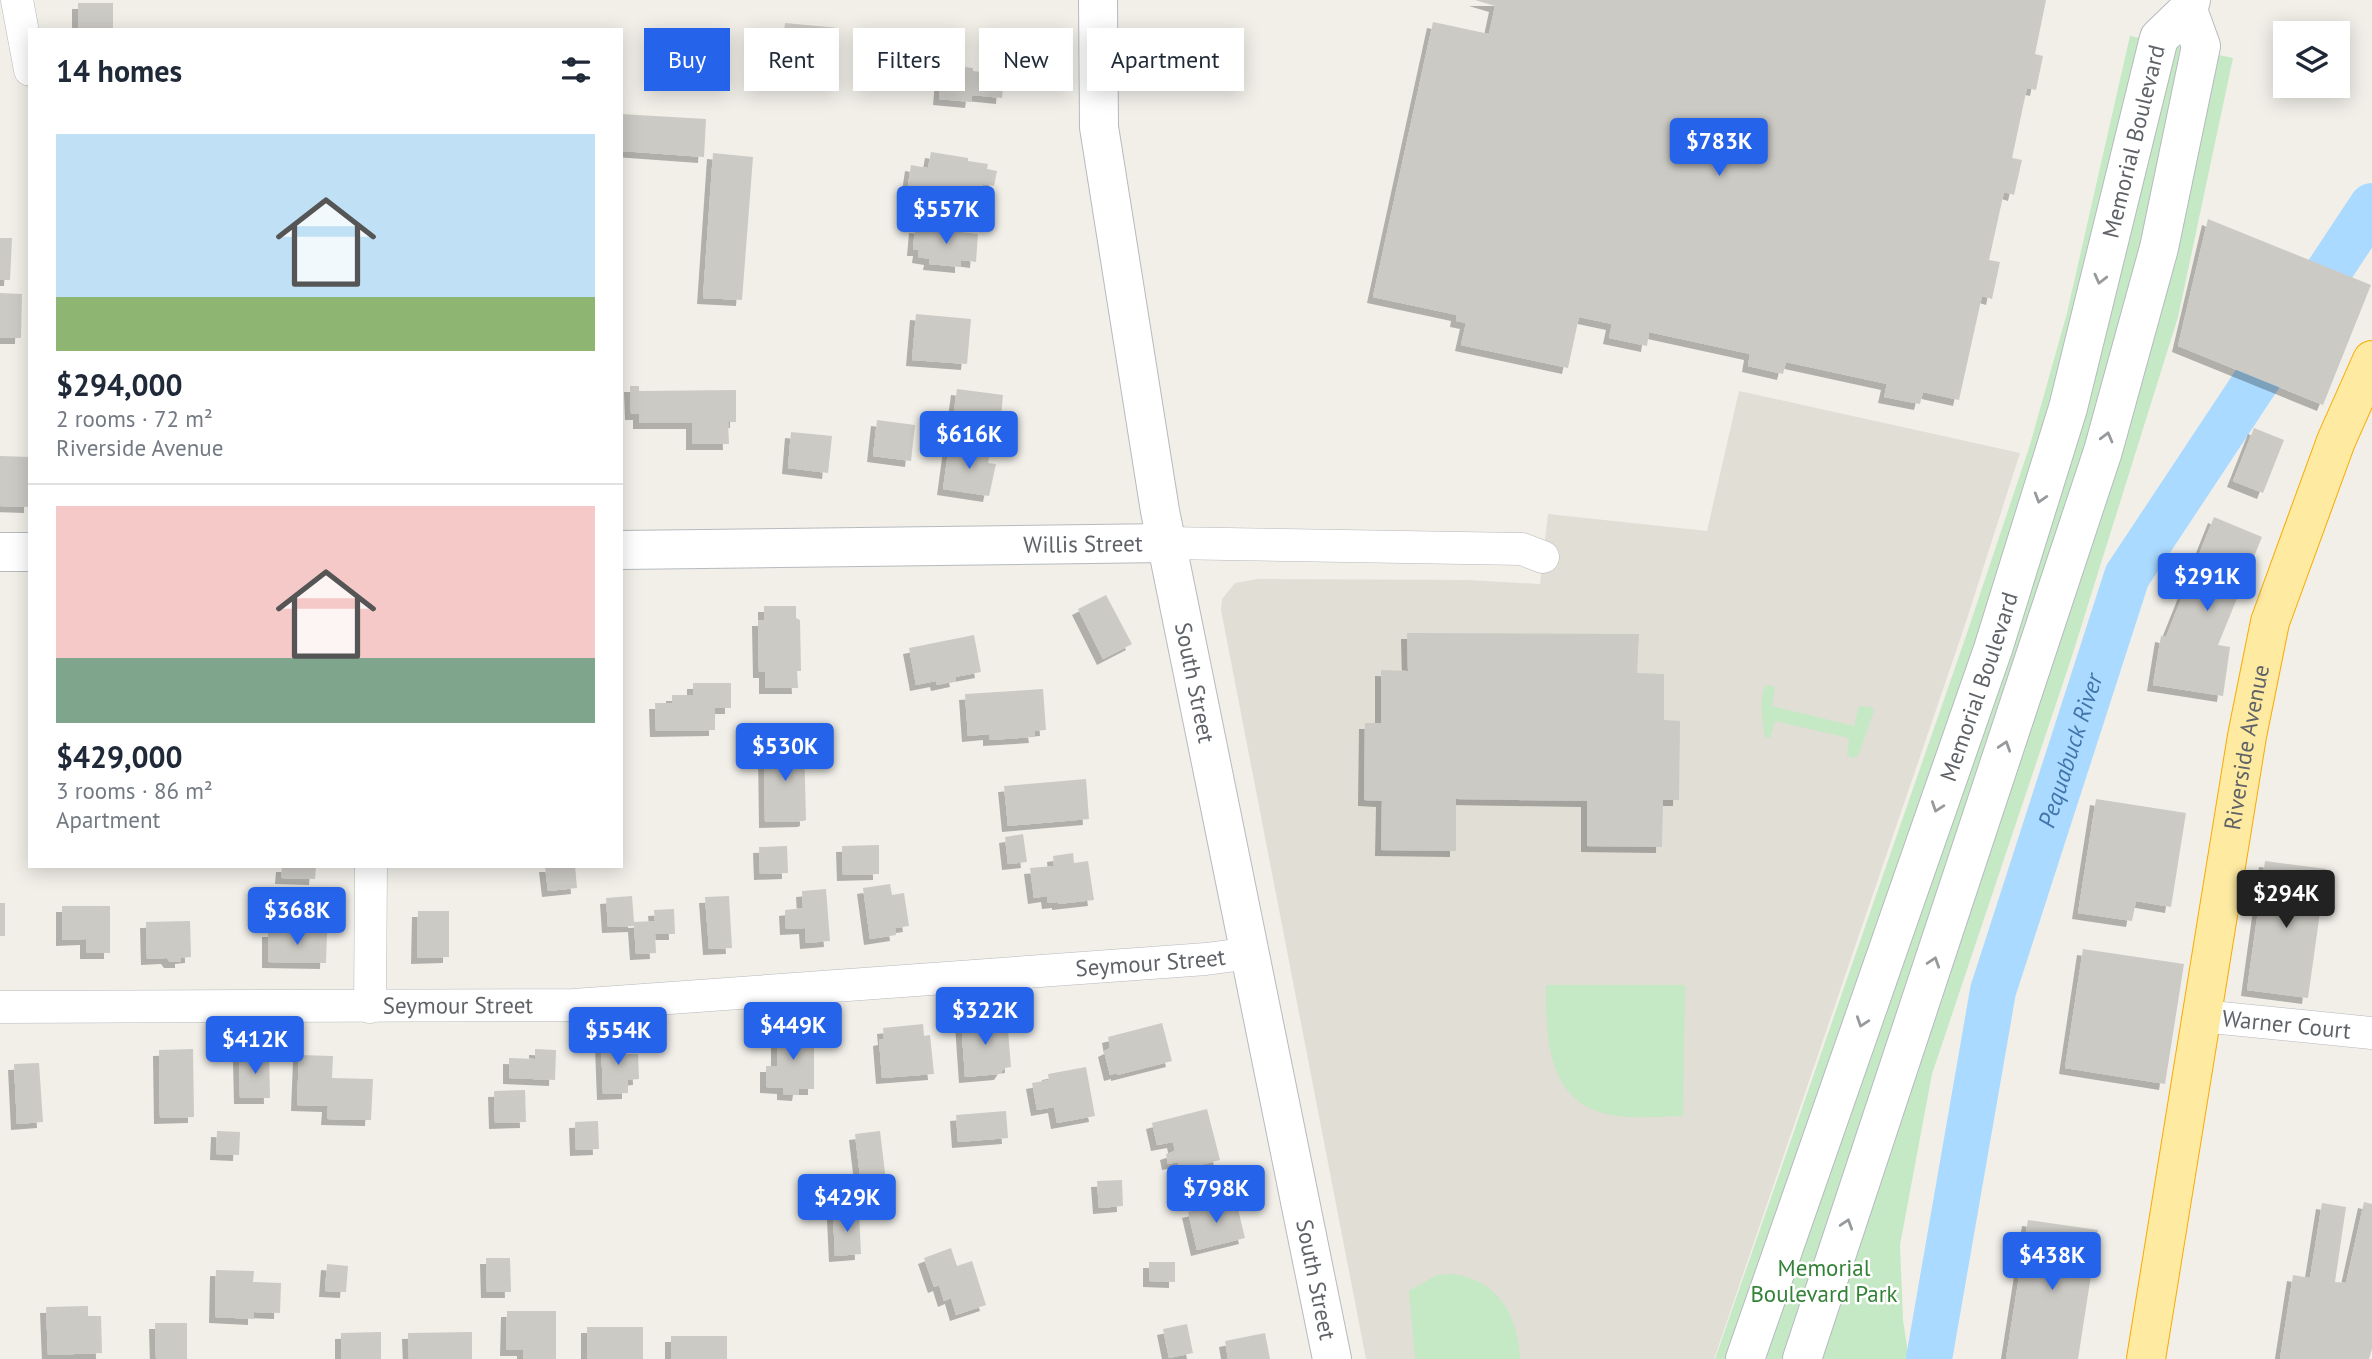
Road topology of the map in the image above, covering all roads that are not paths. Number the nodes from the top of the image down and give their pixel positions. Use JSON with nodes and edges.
{"nodes":[{"id":1,"x":17,"y":0,"type":"edge"},
{"id":2,"x":1098,"y":0,"type":"edge"},
{"id":3,"x":2190,"y":5,"type":"edge"},
{"id":4,"x":28,"y":59,"type":"edge"},
{"id":5,"x":2372,"y":360,"type":"edge"},
{"id":6,"x":1166,"y":543,"type":"junction"},
{"id":7,"x":623,"y":550,"type":"edge"},
{"id":8,"x":0,"y":552,"type":"edge"},
{"id":9,"x":28,"y":552,"type":"edge"},
{"id":10,"x":1543,"y":557,"type":"dead end"},
{"id":11,"x":370,"y":868,"type":"edge"},
{"id":12,"x":1251,"y":953,"type":"junction"},
{"id":13,"x":0,"y":1007,"type":"edge"},
{"id":14,"x":370,"y":1007,"type":"junction"},
{"id":15,"x":2201,"y":1016,"type":"junction"},
{"id":16,"x":2372,"y":1033,"type":"edge"},
{"id":17,"x":1332,"y":1359,"type":"edge"},
{"id":18,"x":1745,"y":1359,"type":"edge"},
{"id":19,"x":1802,"y":1359,"type":"edge"},
{"id":20,"x":2146,"y":1359,"type":"edge"}],
"edges":[{"from":1,"to":4,"type":"street"},
{"from":2,"to":6,"type":"main road","name":"South Street"},
{"from":3,"to":18,"type":"main road","name":"Memorial Boulevard","one_way":true},
{"from":19,"to":3,"type":"main road","name":"Memorial Boulevard","one_way":true},
{"from":5,"to":15,"type":"highway","name":"Riverside Avenue"},
{"from":6,"to":7,"type":"main road","name":"Willis Street"},
{"from":6,"to":10,"type":"street","name":"Willis Street"},
{"from":6,"to":12,"type":"main road","name":"South Street"},
{"from":8,"to":9,"type":"main road"},
{"from":11,"to":14,"type":"street"},
{"from":12,"to":14,"type":"street","name":"Seymour Street"},
{"from":12,"to":17,"type":"main road","name":"South Street"},
{"from":13,"to":14,"type":"street","name":"Seymour Street"},
{"from":15,"to":16,"type":"street","name":"Warner Court"},
{"from":15,"to":20,"type":"highway","name":"Riverside Avenue"}]}
